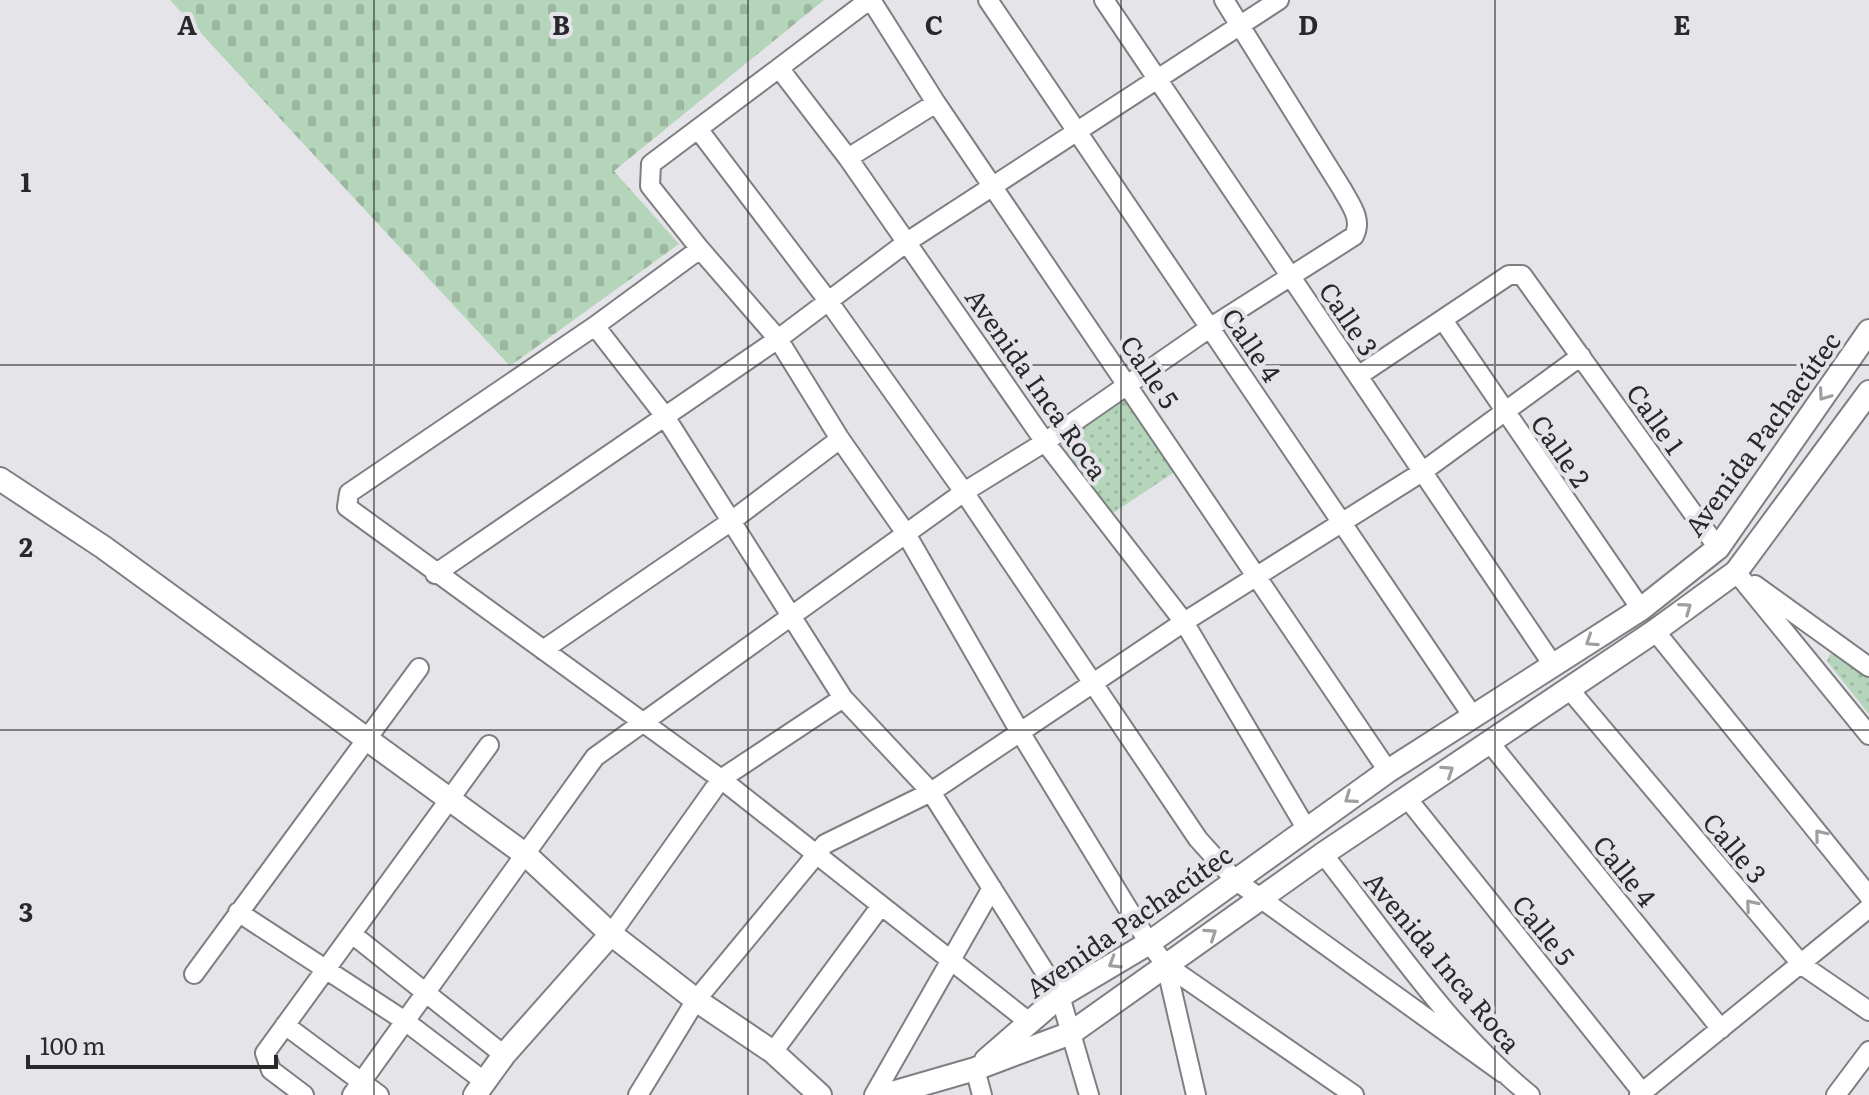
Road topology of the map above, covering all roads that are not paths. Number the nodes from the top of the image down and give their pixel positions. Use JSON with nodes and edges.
{"nodes":[{"id":1,"x":870,"y":0,"type":"edge"},
{"id":2,"x":988,"y":0,"type":"edge"},
{"id":3,"x":1104,"y":0,"type":"edge"},
{"id":4,"x":1224,"y":0,"type":"edge"},
{"id":5,"x":1279,"y":0,"type":"edge"},
{"id":6,"x":1243,"y":27,"type":"junction"},
{"id":7,"x":779,"y":68,"type":"junction"},
{"id":8,"x":1157,"y":78,"type":"junction"},
{"id":9,"x":936,"y":103,"type":"junction"},
{"id":10,"x":698,"y":129,"type":"junction"},
{"id":11,"x":1078,"y":132,"type":"junction"},
{"id":12,"x":848,"y":158,"type":"junction"},
{"id":13,"x":992,"y":187,"type":"junction"},
{"id":14,"x":907,"y":242,"type":"junction"},
{"id":15,"x":700,"y":249,"type":"junction"},
{"id":16,"x":1291,"y":276,"type":"junction"},
{"id":17,"x":829,"y":302,"type":"junction"},
{"id":18,"x":1443,"y":320,"type":"junction"},
{"id":19,"x":595,"y":326,"type":"junction"},
{"id":20,"x":1211,"y":327,"type":"junction"},
{"id":21,"x":1869,"y":331,"type":"edge"},
{"id":22,"x":778,"y":339,"type":"junction"},
{"id":23,"x":1581,"y":356,"type":"junction"},
{"id":24,"x":1358,"y":376,"type":"junction"},
{"id":25,"x":1129,"y":384,"type":"junction"},
{"id":26,"x":1869,"y":392,"type":"edge"},
{"id":27,"x":1505,"y":414,"type":"junction"},
{"id":28,"x":664,"y":415,"type":"junction"},
{"id":29,"x":840,"y":439,"type":"junction"},
{"id":30,"x":1045,"y":442,"type":"junction"},
{"id":31,"x":1422,"y":472,"type":"junction"},
{"id":32,"x":0,"y":479,"type":"edge"},
{"id":33,"x":964,"y":492,"type":"junction"},
{"id":34,"x":1341,"y":520,"type":"junction"},
{"id":35,"x":730,"y":522,"type":"junction"},
{"id":36,"x":905,"y":532,"type":"junction"},
{"id":37,"x":1718,"y":548,"type":"junction"},
{"id":38,"x":1736,"y":572,"type":"junction"},
{"id":39,"x":435,"y":574,"type":"junction"},
{"id":40,"x":1257,"y":575,"type":"junction"},
{"id":41,"x":1641,"y":609,"type":"junction"},
{"id":42,"x":791,"y":614,"type":"junction"},
{"id":43,"x":1184,"y":622,"type":"junction"},
{"id":44,"x":1655,"y":631,"type":"junction"},
{"id":45,"x":543,"y":650,"type":"junction"},
{"id":46,"x":1553,"y":665,"type":"junction"},
{"id":47,"x":1869,"y":667,"type":"edge"},
{"id":48,"x":419,"y":668,"type":"dead end"},
{"id":49,"x":1094,"y":683,"type":"junction"},
{"id":50,"x":1569,"y":689,"type":"junction"},
{"id":51,"x":843,"y":698,"type":"junction"},
{"id":52,"x":1474,"y":718,"type":"junction"},
{"id":53,"x":641,"y":723,"type":"junction"},
{"id":54,"x":1020,"y":732,"type":"junction"},
{"id":55,"x":1869,"y":735,"type":"edge"},
{"id":56,"x":364,"y":739,"type":"junction"},
{"id":57,"x":1490,"y":743,"type":"junction"},
{"id":58,"x":489,"y":745,"type":"dead end"},
{"id":59,"x":1388,"y":771,"type":"junction"},
{"id":60,"x":721,"y":779,"type":"junction"},
{"id":61,"x":931,"y":792,"type":"junction"},
{"id":62,"x":1407,"y":798,"type":"junction"},
{"id":63,"x":448,"y":799,"type":"junction"},
{"id":64,"x":1306,"y":828,"type":"junction"},
{"id":65,"x":814,"y":853,"type":"junction"},
{"id":66,"x":1323,"y":854,"type":"junction"},
{"id":67,"x":526,"y":855,"type":"junction"},
{"id":68,"x":1235,"y":880,"type":"junction"},
{"id":69,"x":992,"y":888,"type":"junction"},
{"id":70,"x":1869,"y":896,"type":"edge"},
{"id":71,"x":1262,"y":900,"type":"junction"},
{"id":72,"x":880,"y":907,"type":"junction"},
{"id":73,"x":1869,"y":908,"type":"edge"},
{"id":74,"x":238,"y":912,"type":"junction"},
{"id":75,"x":352,"y":934,"type":"junction"},
{"id":76,"x":611,"y":934,"type":"junction"},
{"id":77,"x":1149,"y":943,"type":"junction"},
{"id":78,"x":952,"y":961,"type":"junction"},
{"id":79,"x":1166,"y":965,"type":"junction"},
{"id":80,"x":1802,"y":965,"type":"junction"},
{"id":81,"x":327,"y":969,"type":"junction"},
{"id":82,"x":194,"y":974,"type":"dead end"},
{"id":83,"x":427,"y":991,"type":"junction"},
{"id":84,"x":1060,"y":996,"type":"junction"},
{"id":85,"x":696,"y":1000,"type":"junction"},
{"id":86,"x":1869,"y":1011,"type":"edge"},
{"id":87,"x":405,"y":1021,"type":"junction"},
{"id":88,"x":1029,"y":1022,"type":"junction"},
{"id":89,"x":285,"y":1025,"type":"junction"},
{"id":90,"x":1721,"y":1029,"type":"junction"},
{"id":91,"x":1071,"y":1033,"type":"junction"},
{"id":92,"x":1869,"y":1051,"type":"edge"},
{"id":93,"x":773,"y":1052,"type":"junction"},
{"id":94,"x":504,"y":1055,"type":"junction"},
{"id":95,"x":975,"y":1069,"type":"junction"},
{"id":96,"x":1503,"y":1073,"type":"junction"},
{"id":97,"x":357,"y":1088,"type":"edge"},
{"id":98,"x":480,"y":1088,"type":"edge"},
{"id":99,"x":1640,"y":1094,"type":"edge"},
{"id":100,"x":304,"y":1095,"type":"edge"},
{"id":101,"x":379,"y":1095,"type":"edge"},
{"id":102,"x":638,"y":1095,"type":"edge"},
{"id":103,"x":820,"y":1095,"type":"edge"},
{"id":104,"x":874,"y":1095,"type":"edge"},
{"id":105,"x":887,"y":1095,"type":"edge"},
{"id":106,"x":982,"y":1095,"type":"edge"},
{"id":107,"x":1089,"y":1095,"type":"edge"},
{"id":108,"x":1196,"y":1095,"type":"edge"},
{"id":109,"x":1354,"y":1095,"type":"edge"},
{"id":110,"x":1530,"y":1095,"type":"edge"},
{"id":111,"x":1836,"y":1095,"type":"edge"}],
"edges":[{"from":1,"to":7,"type":"street"},
{"from":1,"to":9,"type":"street","name":"Calle 5"},
{"from":2,"to":11,"type":"street","name":"Calle 4"},
{"from":3,"to":8,"type":"street","name":"Calle 3"},
{"from":4,"to":6,"type":"street"},
{"from":5,"to":6,"type":"street"},
{"from":6,"to":8,"type":"street"},
{"from":6,"to":16,"type":"street"},
{"from":7,"to":10,"type":"street"},
{"from":7,"to":12,"type":"street","name":"Avenida Inca Roca"},
{"from":8,"to":11,"type":"street"},
{"from":8,"to":16,"type":"street","name":"Calle 3"},
{"from":9,"to":12,"type":"street"},
{"from":9,"to":13,"type":"street","name":"Calle 5"},
{"from":10,"to":15,"type":"street"},
{"from":10,"to":17,"type":"street"},
{"from":11,"to":13,"type":"street"},
{"from":11,"to":20,"type":"street","name":"Calle 4"},
{"from":12,"to":14,"type":"street","name":"Avenida Inca Roca"},
{"from":13,"to":14,"type":"street"},
{"from":13,"to":25,"type":"street","name":"Calle 5"},
{"from":14,"to":17,"type":"street"},
{"from":14,"to":30,"type":"street","name":"Avenida Inca Roca"},
{"from":15,"to":19,"type":"street"},
{"from":15,"to":22,"type":"street"},
{"from":16,"to":20,"type":"street"},
{"from":16,"to":24,"type":"street","name":"Calle 3"},
{"from":17,"to":22,"type":"street"},
{"from":17,"to":33,"type":"street"},
{"from":18,"to":23,"type":"street","name":"Calle 1"},
{"from":18,"to":24,"type":"street"},
{"from":18,"to":27,"type":"street","name":"Calle 2"},
{"from":19,"to":28,"type":"street"},
{"from":19,"to":39,"type":"street"},
{"from":20,"to":25,"type":"street"},
{"from":20,"to":34,"type":"street","name":"Calle 4"},
{"from":21,"to":37,"type":"street","name":"Avenida Pachacútec","one_way":true},
{"from":22,"to":28,"type":"street"},
{"from":22,"to":29,"type":"street"},
{"from":23,"to":27,"type":"street"},
{"from":23,"to":37,"type":"street","name":"Calle 1"},
{"from":24,"to":31,"type":"street","name":"Calle 3"},
{"from":25,"to":30,"type":"street"},
{"from":25,"to":40,"type":"street","name":"Calle 5"},
{"from":26,"to":38,"type":"street"},
{"from":27,"to":31,"type":"street"},
{"from":27,"to":41,"type":"street","name":"Calle 2"},
{"from":28,"to":35,"type":"street"},
{"from":28,"to":39,"type":"street"},
{"from":29,"to":35,"type":"street"},
{"from":29,"to":36,"type":"street"},
{"from":30,"to":33,"type":"street"},
{"from":30,"to":43,"type":"street","name":"Avenida Inca Roca"},
{"from":31,"to":34,"type":"street"},
{"from":31,"to":46,"type":"street","name":"Calle 3"},
{"from":32,"to":56,"type":"street"},
{"from":33,"to":36,"type":"street"},
{"from":33,"to":49,"type":"street"},
{"from":34,"to":40,"type":"street"},
{"from":34,"to":52,"type":"street","name":"Calle 4"},
{"from":35,"to":42,"type":"street"},
{"from":35,"to":45,"type":"street"},
{"from":36,"to":42,"type":"street"},
{"from":36,"to":54,"type":"street"},
{"from":37,"to":41,"type":"street","name":"Avenida Pachacútec"},
{"from":44,"to":38,"type":"street","one_way":true},
{"from":38,"to":47,"type":"street"},
{"from":38,"to":55,"type":"street"},
{"from":39,"to":45,"type":"street"},
{"from":40,"to":43,"type":"street"},
{"from":40,"to":59,"type":"street","name":"Calle 5"},
{"from":41,"to":46,"type":"street","name":"Avenida Pachacútec","one_way":true},
{"from":42,"to":51,"type":"street"},
{"from":42,"to":53,"type":"street"},
{"from":43,"to":49,"type":"street"},
{"from":43,"to":64,"type":"street","name":"Avenida Inca Roca"},
{"from":44,"to":50,"type":"street"},
{"from":70,"to":44,"type":"street","one_way":true},
{"from":45,"to":53,"type":"street"},
{"from":46,"to":52,"type":"street","name":"Avenida Pachacútec"},
{"from":48,"to":56,"type":"street"},
{"from":49,"to":54,"type":"street"},
{"from":49,"to":68,"type":"street"},
{"from":50,"to":57,"type":"street"},
{"from":80,"to":50,"type":"street","name":"Calle 3","one_way":true},
{"from":51,"to":60,"type":"street"},
{"from":51,"to":61,"type":"street"},
{"from":52,"to":59,"type":"street","name":"Avenida Pachacútec"},
{"from":53,"to":60,"type":"street"},
{"from":53,"to":67,"type":"street"},
{"from":54,"to":61,"type":"street"},
{"from":54,"to":77,"type":"street"},
{"from":56,"to":63,"type":"street"},
{"from":56,"to":74,"type":"street"},
{"from":62,"to":57,"type":"street","one_way":true},
{"from":57,"to":90,"type":"street","name":"Calle 4"},
{"from":58,"to":63,"type":"street"},
{"from":59,"to":64,"type":"street","name":"Avenida Pachacútec","one_way":true},
{"from":60,"to":65,"type":"street"},
{"from":60,"to":76,"type":"street"},
{"from":61,"to":65,"type":"street"},
{"from":61,"to":69,"type":"street"},
{"from":62,"to":66,"type":"street"},
{"from":62,"to":99,"type":"street","name":"Calle 5"},
{"from":63,"to":67,"type":"street"},
{"from":63,"to":75,"type":"street"},
{"from":64,"to":68,"type":"street","name":"Avenida Pachacútec"},
{"from":65,"to":72,"type":"street"},
{"from":65,"to":85,"type":"street"},
{"from":66,"to":71,"type":"street"},
{"from":66,"to":96,"type":"street","name":"Avenida Inca Roca"},
{"from":67,"to":76,"type":"street"},
{"from":67,"to":83,"type":"street"},
{"from":68,"to":71,"type":"street"},
{"from":68,"to":77,"type":"street","name":"Avenida Pachacútec"},
{"from":69,"to":78,"type":"street"},
{"from":69,"to":84,"type":"street"},
{"from":79,"to":71,"type":"street","one_way":true},
{"from":71,"to":96,"type":"street"},
{"from":72,"to":78,"type":"street"},
{"from":72,"to":93,"type":"street"},
{"from":73,"to":80,"type":"street"},
{"from":74,"to":81,"type":"street"},
{"from":74,"to":82,"type":"street"},
{"from":75,"to":81,"type":"street"},
{"from":75,"to":83,"type":"street"},
{"from":76,"to":85,"type":"street"},
{"from":76,"to":94,"type":"street"},
{"from":77,"to":79,"type":"street"},
{"from":77,"to":84,"type":"street","name":"Avenida Pachacútec","one_way":true},
{"from":78,"to":88,"type":"street"},
{"from":78,"to":104,"type":"street"},
{"from":79,"to":91,"type":"street"},
{"from":79,"to":108,"type":"street"},
{"from":79,"to":109,"type":"street"},
{"from":80,"to":86,"type":"street","name":"Calle 3"},
{"from":80,"to":90,"type":"street"},
{"from":81,"to":87,"type":"street"},
{"from":81,"to":89,"type":"street"},
{"from":83,"to":87,"type":"street"},
{"from":83,"to":94,"type":"street"},
{"from":84,"to":88,"type":"street","name":"Avenida Pachacútec"},
{"from":84,"to":91,"type":"street"},
{"from":85,"to":93,"type":"street"},
{"from":85,"to":102,"type":"street"},
{"from":87,"to":97,"type":"street"},
{"from":87,"to":98,"type":"street"},
{"from":88,"to":95,"type":"street","name":"Avenida Pachacútec"},
{"from":89,"to":97,"type":"street"},
{"from":89,"to":100,"type":"street"},
{"from":90,"to":99,"type":"street"},
{"from":91,"to":95,"type":"street"},
{"from":91,"to":107,"type":"street"},
{"from":92,"to":111,"type":"street"},
{"from":93,"to":103,"type":"street"},
{"from":94,"to":98,"type":"street"},
{"from":95,"to":105,"type":"street"},
{"from":95,"to":106,"type":"street"},
{"from":96,"to":110,"type":"street","name":"Avenida Inca Roca"},
{"from":97,"to":101,"type":"street"}]}
